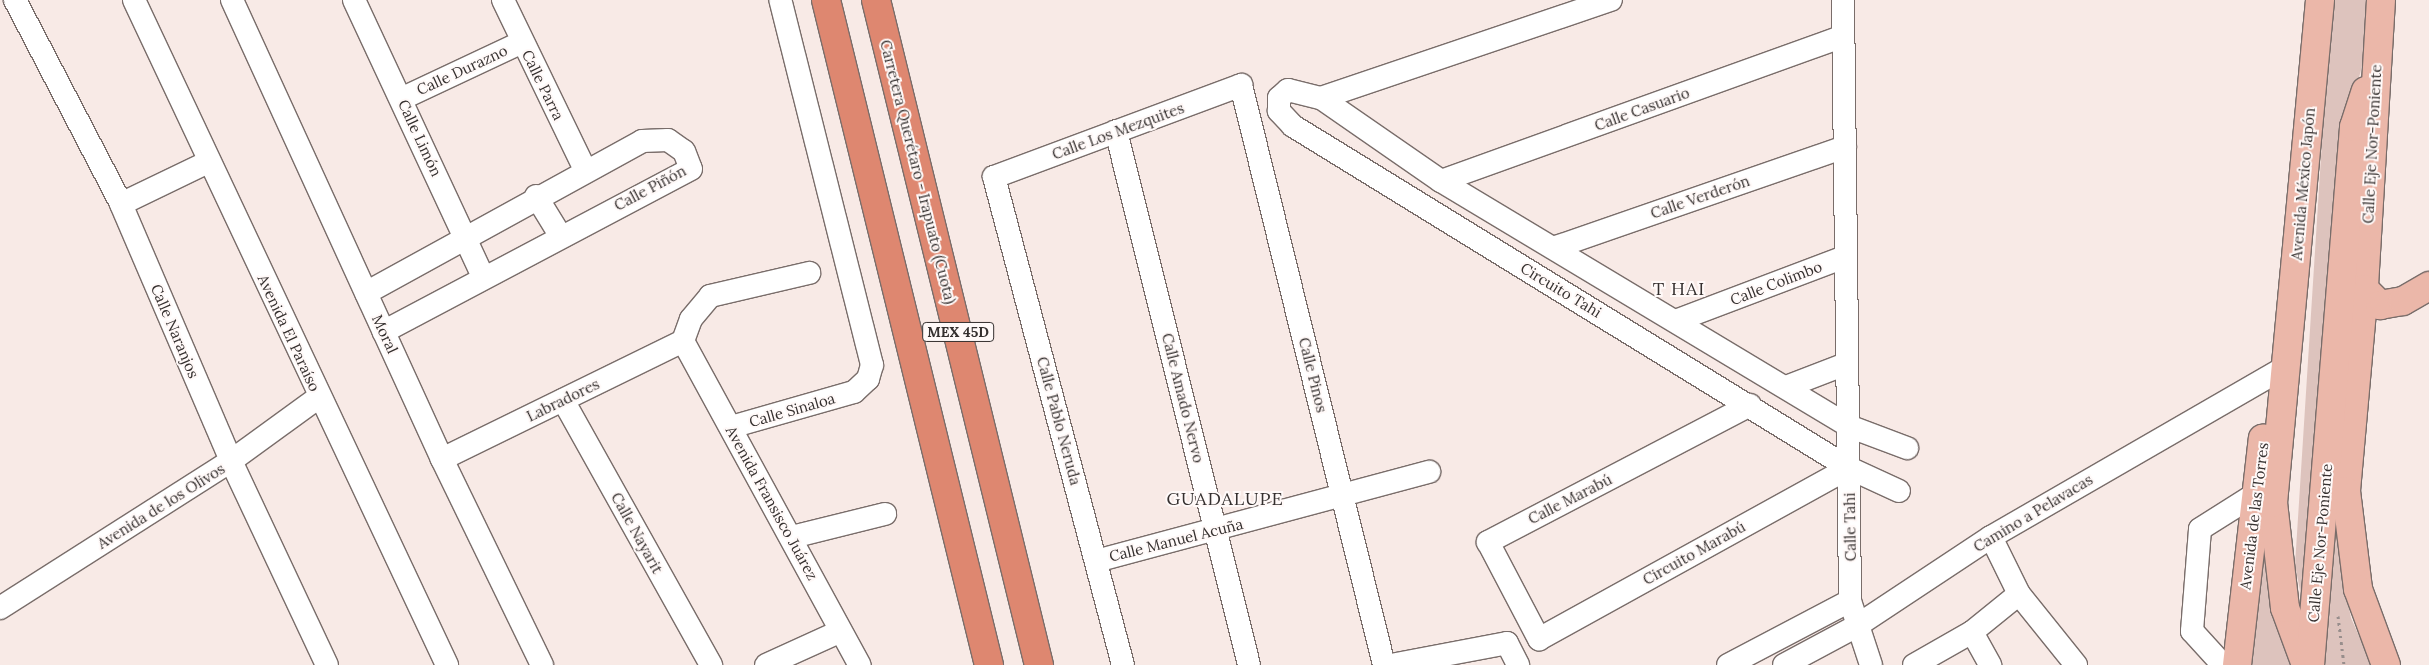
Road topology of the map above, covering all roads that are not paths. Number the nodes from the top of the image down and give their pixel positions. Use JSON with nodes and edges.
{"nodes":[{"id":1,"x":15,"y":0,"type":"edge"},
{"id":2,"x":134,"y":0,"type":"edge"},
{"id":3,"x":232,"y":0,"type":"edge"},
{"id":4,"x":504,"y":0,"type":"edge"},
{"id":5,"x":780,"y":0,"type":"edge"},
{"id":6,"x":826,"y":0,"type":"edge"},
{"id":7,"x":876,"y":0,"type":"edge"},
{"id":8,"x":1611,"y":0,"type":"edge"},
{"id":9,"x":1843,"y":0,"type":"edge"},
{"id":10,"x":2320,"y":0,"type":"edge"},
{"id":11,"x":2381,"y":0,"type":"edge"},
{"id":12,"x":361,"y":2,"type":"edge"},
{"id":13,"x":1843,"y":36,"type":"junction"},
{"id":14,"x":522,"y":42,"type":"junction"},
{"id":15,"x":2377,"y":54,"type":"junction"},
{"id":16,"x":1241,"y":85,"type":"joint"},
{"id":17,"x":1321,"y":98,"type":"junction"},
{"id":18,"x":401,"y":99,"type":"junction"},
{"id":19,"x":1116,"y":132,"type":"junction"},
{"id":20,"x":1845,"y":146,"type":"junction"},
{"id":21,"x":208,"y":162,"type":"junction"},
{"id":22,"x":585,"y":170,"type":"junction"},
{"id":23,"x":994,"y":177,"type":"joint"},
{"id":24,"x":1441,"y":181,"type":"junction"},
{"id":25,"x":536,"y":196,"type":"junction"},
{"id":26,"x":121,"y":204,"type":"junction"},
{"id":27,"x":560,"y":235,"type":"junction"},
{"id":28,"x":466,"y":236,"type":"junction"},
{"id":29,"x":1556,"y":247,"type":"junction"},
{"id":30,"x":1844,"y":257,"type":"junction"},
{"id":31,"x":809,"y":273,"type":"dead end"},
{"id":32,"x":483,"y":277,"type":"junction"},
{"id":33,"x":2429,"y":286,"type":"edge"},
{"id":34,"x":2364,"y":289,"type":"junction"},
{"id":35,"x":366,"y":293,"type":"junction"},
{"id":36,"x":1678,"y":320,"type":"junction"},
{"id":37,"x":384,"y":332,"type":"junction"},
{"id":38,"x":683,"y":341,"type":"junction"},
{"id":39,"x":1846,"y":364,"type":"junction"},
{"id":40,"x":2285,"y":369,"type":"junction"},
{"id":41,"x":1786,"y":387,"type":"junction"},
{"id":42,"x":319,"y":397,"type":"junction"},
{"id":43,"x":563,"y":400,"type":"junction"},
{"id":44,"x":1750,"y":406,"type":"junction"},
{"id":45,"x":1851,"y":427,"type":"junction"},
{"id":46,"x":731,"y":428,"type":"junction"},
{"id":47,"x":1907,"y":448,"type":"dead end"},
{"id":48,"x":442,"y":459,"type":"junction"},
{"id":49,"x":231,"y":462,"type":"junction"},
{"id":50,"x":1849,"y":468,"type":"junction"},
{"id":51,"x":1428,"y":472,"type":"dead end"},
{"id":52,"x":1899,"y":491,"type":"dead end"},
{"id":53,"x":2254,"y":495,"type":"junction"},
{"id":54,"x":1343,"y":498,"type":"junction"},
{"id":55,"x":885,"y":514,"type":"dead end"},
{"id":56,"x":1216,"y":530,"type":"junction"},
{"id":57,"x":792,"y":537,"type":"junction"},
{"id":58,"x":1991,"y":537,"type":"junction"},
{"id":59,"x":1096,"y":561,"type":"junction"},
{"id":60,"x":2018,"y":594,"type":"junction"},
{"id":61,"x":1850,"y":601,"type":"junction"},
{"id":62,"x":0,"y":608,"type":"edge"},
{"id":63,"x":1856,"y":627,"type":"junction"},
{"id":64,"x":841,"y":631,"type":"junction"},
{"id":65,"x":1972,"y":632,"type":"junction"},
{"id":66,"x":1539,"y":639,"type":"joint"},
{"id":67,"x":327,"y":665,"type":"edge"},
{"id":68,"x":447,"y":665,"type":"edge"},
{"id":69,"x":542,"y":665,"type":"edge"},
{"id":70,"x":711,"y":665,"type":"edge"},
{"id":71,"x":766,"y":665,"type":"edge"},
{"id":72,"x":860,"y":665,"type":"edge"},
{"id":73,"x":989,"y":665,"type":"edge"},
{"id":74,"x":1039,"y":665,"type":"edge"},
{"id":75,"x":1123,"y":665,"type":"edge"},
{"id":76,"x":1249,"y":665,"type":"edge"},
{"id":77,"x":1384,"y":665,"type":"edge"},
{"id":78,"x":1391,"y":665,"type":"edge"},
{"id":79,"x":1518,"y":665,"type":"edge"},
{"id":80,"x":1728,"y":665,"type":"edge"},
{"id":81,"x":1784,"y":665,"type":"edge"},
{"id":82,"x":1871,"y":665,"type":"edge"},
{"id":83,"x":1914,"y":665,"type":"edge"},
{"id":84,"x":1990,"y":665,"type":"edge"},
{"id":85,"x":2076,"y":665,"type":"edge"},
{"id":86,"x":2223,"y":665,"type":"edge"},
{"id":87,"x":2237,"y":665,"type":"edge"},
{"id":88,"x":2306,"y":665,"type":"edge"},
{"id":89,"x":2310,"y":665,"type":"edge"},
{"id":90,"x":2386,"y":665,"type":"edge"}],
"edges":[{"from":1,"to":26,"type":"street","name":"Calle Naranjos"},
{"from":2,"to":21,"type":"street","name":"Avenida El Paraíso"},
{"from":3,"to":35,"type":"street","name":"Moral"},
{"from":4,"to":14,"type":"street","name":"Calle Parra"},
{"from":5,"to":46,"type":"street","name":"Calle Sinaloa"},
{"from":6,"to":73,"type":"highway","number":"MEX 45D"},
{"from":7,"to":74,"type":"highway","name":"Carretera Querétaro - Irapuato (Cuota)","number":"MEX 45D"},
{"from":8,"to":17,"type":"street"},
{"from":9,"to":13,"type":"street"},
{"from":10,"to":40,"type":"main road","name":"Avenida México Japón"},
{"from":11,"to":15,"type":"main road"},
{"from":12,"to":18,"type":"street","name":"Calle Limón"},
{"from":13,"to":20,"type":"street"},
{"from":13,"to":24,"type":"street","name":"Calle Casuario"},
{"from":14,"to":18,"type":"street","name":"Calle Durazno"},
{"from":14,"to":22,"type":"street","name":"Calle Parra"},
{"from":15,"to":34,"type":"main road","name":"Calle Eje Nor-Poniente"},
{"from":15,"to":89,"type":"main road","name":"Calle Eje Nor-Poniente"},
{"from":16,"to":19,"type":"street","name":"Calle Los Mezquites"},
{"from":16,"to":54,"type":"street","name":"Calle Pinos"},
{"from":17,"to":24,"type":"street","name":"Circuito Tahi"},
{"from":17,"to":44,"type":"street","name":"Circuito Tahi"},
{"from":18,"to":28,"type":"street","name":"Calle Limón"},
{"from":19,"to":23,"type":"street","name":"Calle Los Mezquites"},
{"from":19,"to":56,"type":"street","name":"Calle Amado Nervo"},
{"from":20,"to":29,"type":"street","name":"Calle Verderón"},
{"from":20,"to":30,"type":"street"},
{"from":21,"to":26,"type":"street"},
{"from":21,"to":42,"type":"street","name":"Avenida El Paraíso"},
{"from":22,"to":25,"type":"street","name":"Calle Piñón"},
{"from":22,"to":27,"type":"street","name":"Calle Piñón"},
{"from":23,"to":59,"type":"street","name":"Calle Pablo Neruda"},
{"from":24,"to":29,"type":"street","name":"Circuito Tahi"},
{"from":25,"to":27,"type":"street"},
{"from":25,"to":28,"type":"street","name":"Calle Piñón"},
{"from":26,"to":49,"type":"street","name":"Calle Naranjos"},
{"from":27,"to":32,"type":"street","name":"Calle Piñón"},
{"from":28,"to":32,"type":"street","name":"Calle Limón"},
{"from":28,"to":35,"type":"street","name":"Calle Piñón"},
{"from":29,"to":36,"type":"street","name":"Circuito Tahi"},
{"from":30,"to":36,"type":"street","name":"Calle Colimbo"},
{"from":30,"to":39,"type":"street"},
{"from":31,"to":38,"type":"street"},
{"from":32,"to":37,"type":"street","name":"Calle Piñón"},
{"from":33,"to":34,"type":"main road"},
{"from":34,"to":90,"type":"main road","name":"Calle Eje Nor-Poniente"},
{"from":35,"to":37,"type":"street","name":"Moral"},
{"from":36,"to":41,"type":"street","name":"Circuito Tahi"},
{"from":37,"to":48,"type":"street","name":"Moral"},
{"from":38,"to":43,"type":"street","name":"Labradores"},
{"from":38,"to":46,"type":"street","name":"Avenida Fransisco Juárez"},
{"from":39,"to":41,"type":"street"},
{"from":39,"to":45,"type":"street"},
{"from":40,"to":53,"type":"main road","name":"Avenida de las Torres"},
{"from":40,"to":58,"type":"street","name":"Camino a Pelavacas"},
{"from":40,"to":88,"type":"main road","name":"Calle Eje Nor-Poniente"},
{"from":41,"to":45,"type":"street","name":"Circuito Tahi"},
{"from":42,"to":49,"type":"street","name":"Avenida de los Olivos"},
{"from":42,"to":68,"type":"street","name":"Avenida El Paraíso"},
{"from":43,"to":48,"type":"street","name":"Labradores"},
{"from":43,"to":70,"type":"street","name":"Calle Nayarit"},
{"from":44,"to":50,"type":"street","name":"Circuito Tahi"},
{"from":44,"to":66,"type":"street","name":"Calle Marabú"},
{"from":45,"to":47,"type":"street","name":"Circuito Tahi"},
{"from":45,"to":50,"type":"street","name":"Calle Tahi"},
{"from":46,"to":57,"type":"street","name":"Avenida Fransisco Juárez"},
{"from":48,"to":69,"type":"street","name":"Moral"},
{"from":49,"to":62,"type":"street","name":"Avenida de los Olivos"},
{"from":49,"to":67,"type":"street","name":"Calle Naranjos"},
{"from":50,"to":52,"type":"street","name":"Circuito Tahi"},
{"from":50,"to":61,"type":"street","name":"Calle Tahi"},
{"from":50,"to":66,"type":"street","name":"Circuito Marabú"},
{"from":51,"to":54,"type":"street","name":"Calle Manuel Acuña"},
{"from":53,"to":86,"type":"street"},
{"from":53,"to":87,"type":"main road","name":"Avenida de las Torres"},
{"from":54,"to":56,"type":"street","name":"Calle Manuel Acuña"},
{"from":54,"to":77,"type":"street","name":"Calle Pinos"},
{"from":55,"to":57,"type":"street"},
{"from":56,"to":59,"type":"street","name":"Calle Manuel Acuña"},
{"from":56,"to":76,"type":"street","name":"Calle Amado Nervo"},
{"from":57,"to":64,"type":"street","name":"Avenida Fransisco Juárez"},
{"from":58,"to":60,"type":"street"},
{"from":58,"to":63,"type":"street","name":"Camino a Pelavacas"},
{"from":59,"to":75,"type":"street","name":"Calle Pablo Neruda"},
{"from":60,"to":65,"type":"street"},
{"from":60,"to":85,"type":"street"},
{"from":61,"to":63,"type":"street","name":"Calle Tahi"},
{"from":61,"to":80,"type":"street"},
{"from":63,"to":81,"type":"street","name":"Camino a Pelavacas"},
{"from":63,"to":82,"type":"street","name":"Calle Tahi"},
{"from":64,"to":71,"type":"street"},
{"from":64,"to":72,"type":"street","name":"Avenida Fransisco Juárez"},
{"from":65,"to":83,"type":"street"},
{"from":65,"to":84,"type":"street"},
{"from":78,"to":79,"type":"street"}]}
